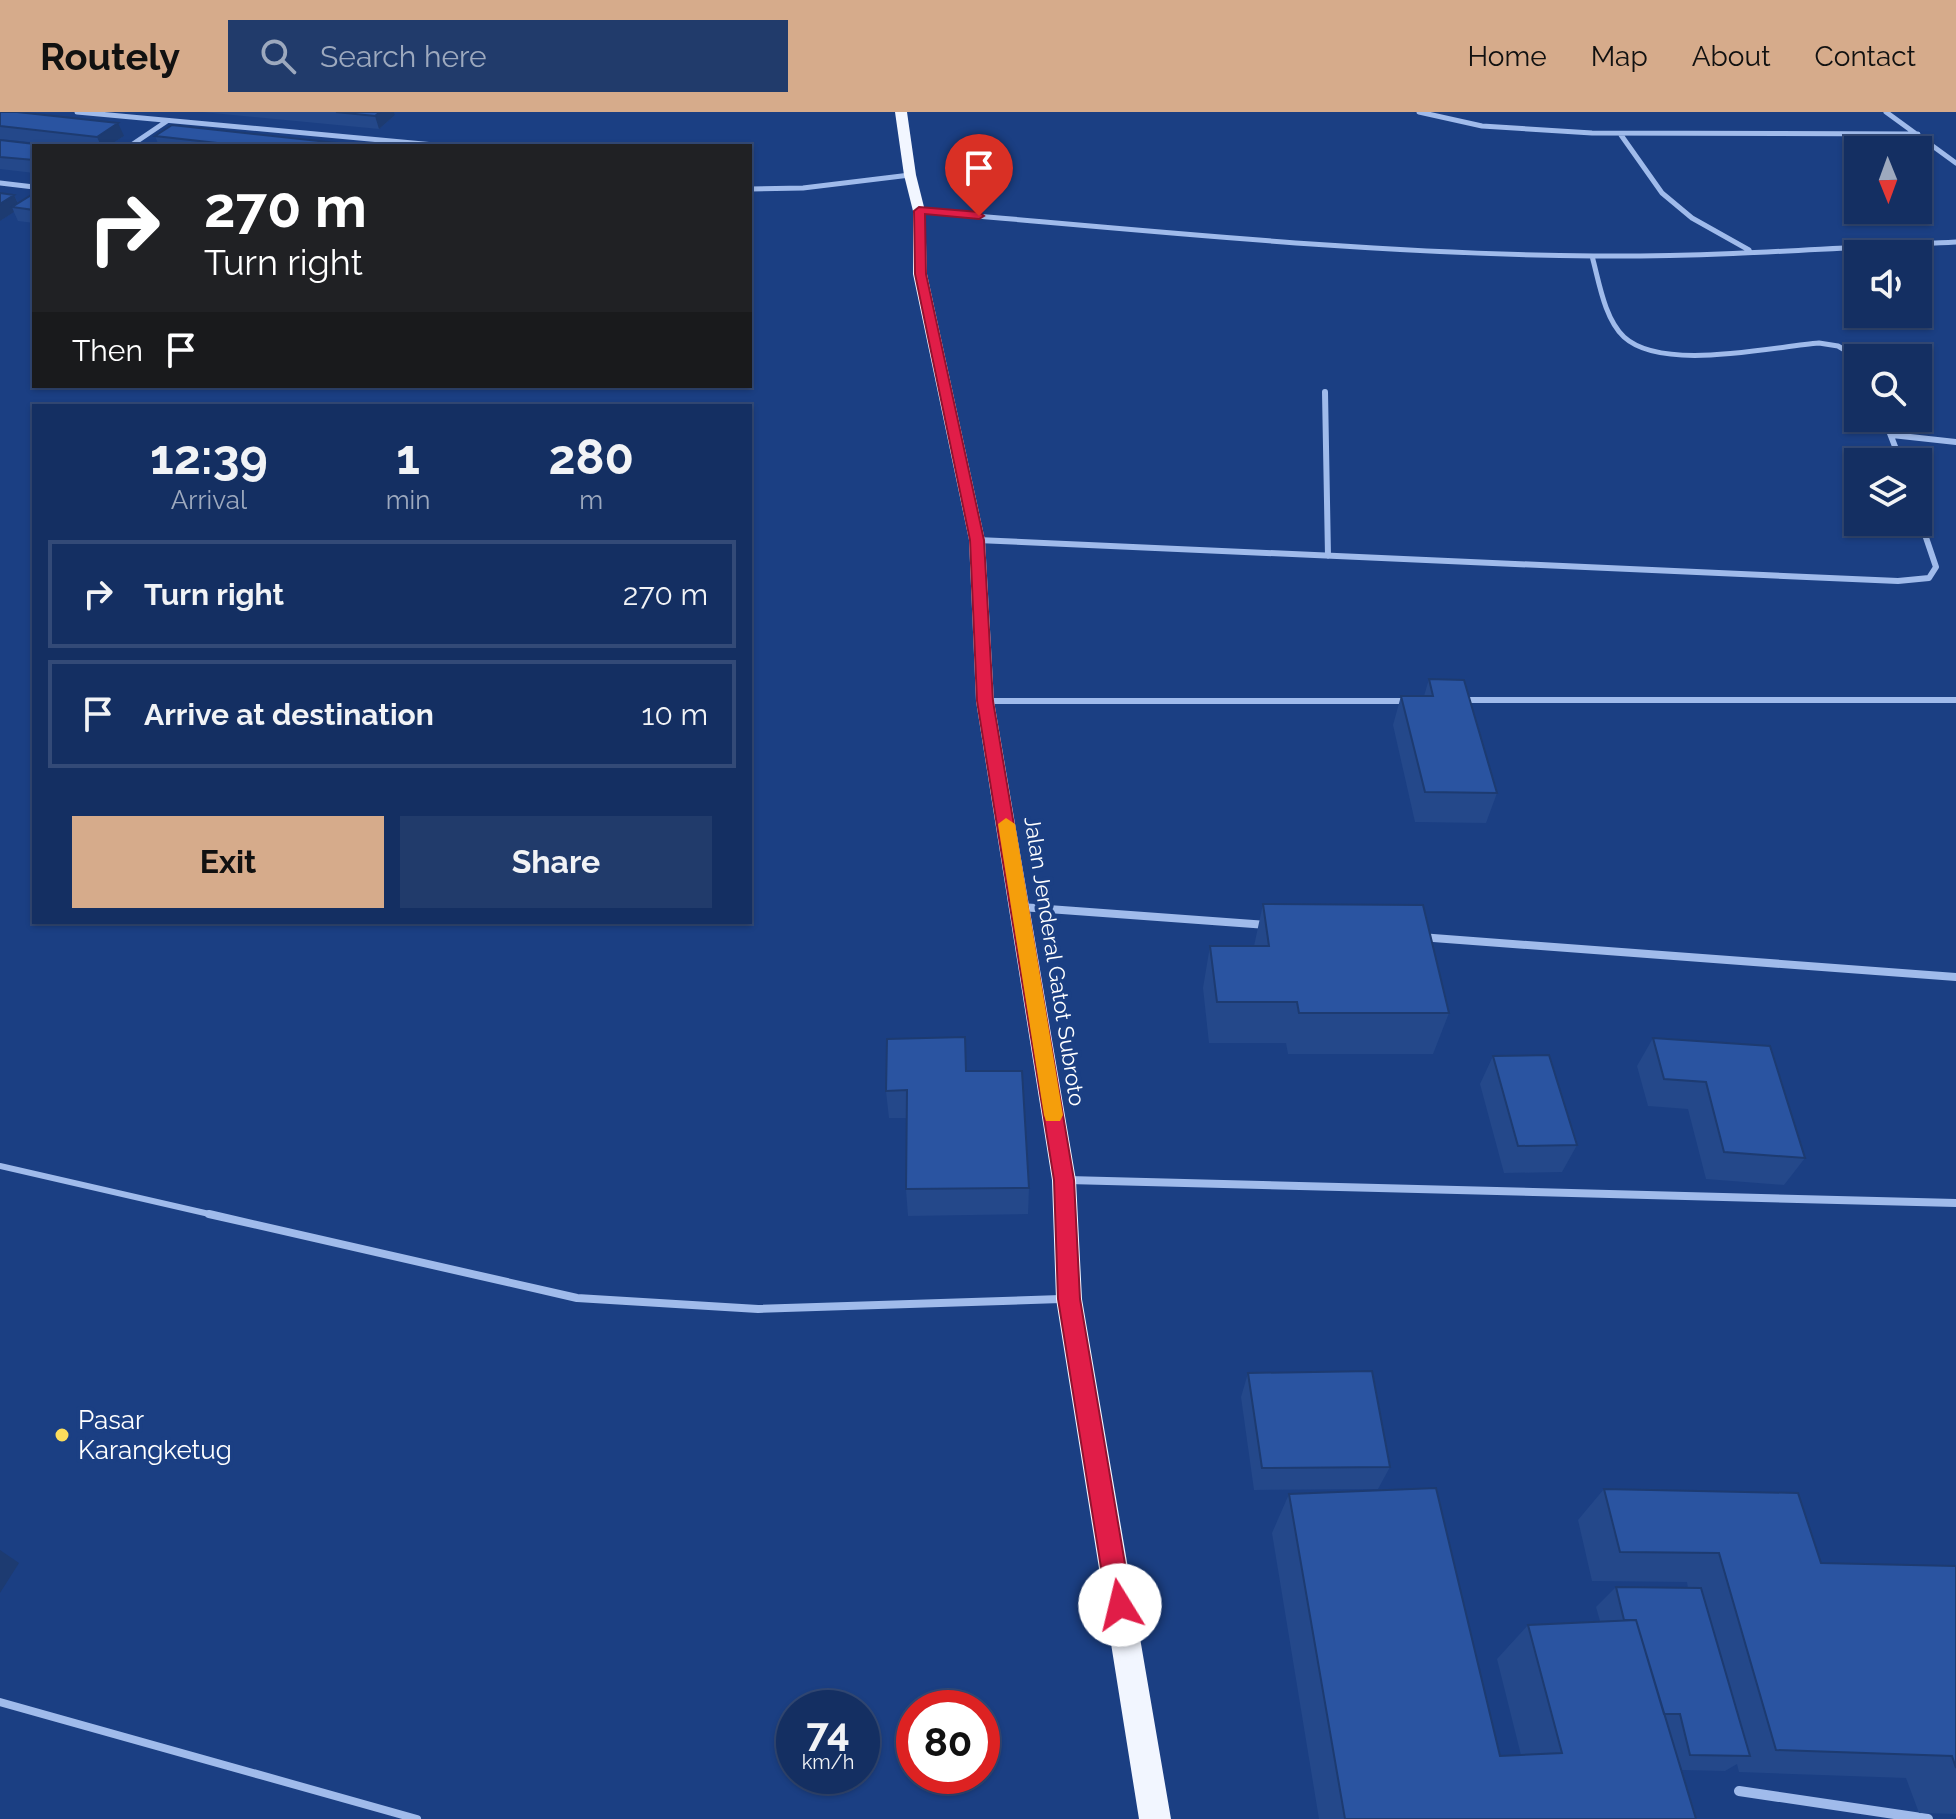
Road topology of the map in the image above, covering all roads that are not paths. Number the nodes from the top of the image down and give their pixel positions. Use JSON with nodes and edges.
{"nodes":[{"id":1,"x":77,"y":112,"type":"edge"},
{"id":2,"x":901,"y":112,"type":"edge"},
{"id":3,"x":1419,"y":112,"type":"edge"},
{"id":4,"x":1886,"y":112,"type":"edge"},
{"id":5,"x":168,"y":121,"type":"junction"},
{"id":6,"x":1918,"y":134,"type":"junction"},
{"id":7,"x":1621,"y":135,"type":"junction"},
{"id":8,"x":133,"y":144,"type":"edge"},
{"id":9,"x":423,"y":144,"type":"edge"},
{"id":10,"x":1956,"y":163,"type":"edge"},
{"id":11,"x":910,"y":175,"type":"junction"},
{"id":12,"x":0,"y":183,"type":"edge"},
{"id":13,"x":32,"y":187,"type":"edge"},
{"id":14,"x":752,"y":189,"type":"edge"},
{"id":15,"x":919,"y":211,"type":"junction"},
{"id":16,"x":1956,"y":242,"type":"edge"},
{"id":17,"x":1752,"y":252,"type":"junction"},
{"id":18,"x":1592,"y":256,"type":"junction"},
{"id":19,"x":1844,"y":350,"type":"edge"},
{"id":20,"x":1325,"y":392,"type":"dead end"},
{"id":21,"x":1891,"y":432,"type":"edge"},
{"id":22,"x":1892,"y":435,"type":"junction"},
{"id":23,"x":1956,"y":442,"type":"edge"},
{"id":24,"x":1896,"y":448,"type":"edge"},
{"id":25,"x":1925,"y":536,"type":"edge"},
{"id":26,"x":977,"y":540,"type":"junction"},
{"id":27,"x":1328,"y":556,"type":"junction"},
{"id":28,"x":1447,"y":700,"type":"edge"},
{"id":29,"x":1956,"y":700,"type":"edge"},
{"id":30,"x":985,"y":701,"type":"junction"},
{"id":31,"x":1415,"y":701,"type":"edge"},
{"id":32,"x":1020,"y":906,"type":"junction"},
{"id":33,"x":1274,"y":926,"type":"edge"},
{"id":34,"x":1417,"y":936,"type":"edge"},
{"id":35,"x":1956,"y":977,"type":"edge"},
{"id":36,"x":0,"y":1166,"type":"edge"},
{"id":37,"x":1064,"y":1180,"type":"junction"},
{"id":38,"x":1956,"y":1203,"type":"edge"},
{"id":39,"x":1069,"y":1299,"type":"junction"},
{"id":40,"x":0,"y":1702,"type":"edge"},
{"id":41,"x":1739,"y":1791,"type":"dead end"},
{"id":42,"x":417,"y":1819,"type":"edge"},
{"id":43,"x":1155,"y":1819,"type":"edge"},
{"id":44,"x":1928,"y":1819,"type":"edge"}],
"edges":[{"from":1,"to":5,"type":"street"},
{"from":2,"to":11,"type":"highway","name":"Jalan Jenderal Gatot Subroto"},
{"from":3,"to":7,"type":"street"},
{"from":4,"to":6,"type":"street"},
{"from":5,"to":8,"type":"street"},
{"from":5,"to":9,"type":"street"},
{"from":6,"to":7,"type":"street"},
{"from":6,"to":10,"type":"street"},
{"from":7,"to":17,"type":"street"},
{"from":11,"to":14,"type":"street"},
{"from":11,"to":15,"type":"highway","name":"Jalan Jenderal Gatot Subroto"},
{"from":12,"to":13,"type":"street"},
{"from":15,"to":18,"type":"street"},
{"from":15,"to":26,"type":"highway","name":"Jalan Jenderal Gatot Subroto"},
{"from":16,"to":17,"type":"street"},
{"from":17,"to":18,"type":"street"},
{"from":18,"to":19,"type":"street"},
{"from":20,"to":27,"type":"street"},
{"from":21,"to":22,"type":"street"},
{"from":22,"to":23,"type":"street"},
{"from":22,"to":24,"type":"street"},
{"from":25,"to":27,"type":"street"},
{"from":26,"to":27,"type":"street"},
{"from":26,"to":30,"type":"highway","name":"Jalan Jenderal Gatot Subroto"},
{"from":28,"to":29,"type":"street"},
{"from":30,"to":31,"type":"street"},
{"from":30,"to":32,"type":"highway","name":"Jalan Jenderal Gatot Subroto"},
{"from":32,"to":33,"type":"street"},
{"from":32,"to":37,"type":"highway","name":"Jalan Jenderal Gatot Subroto"},
{"from":34,"to":35,"type":"street"},
{"from":36,"to":39,"type":"lane"},
{"from":37,"to":38,"type":"street"},
{"from":37,"to":39,"type":"highway","name":"Jalan Jenderal Gatot Subroto"},
{"from":39,"to":43,"type":"highway","name":"Jalan Jenderal Gatot Subroto"},
{"from":40,"to":42,"type":"lane"},
{"from":41,"to":44,"type":"street"}]}
